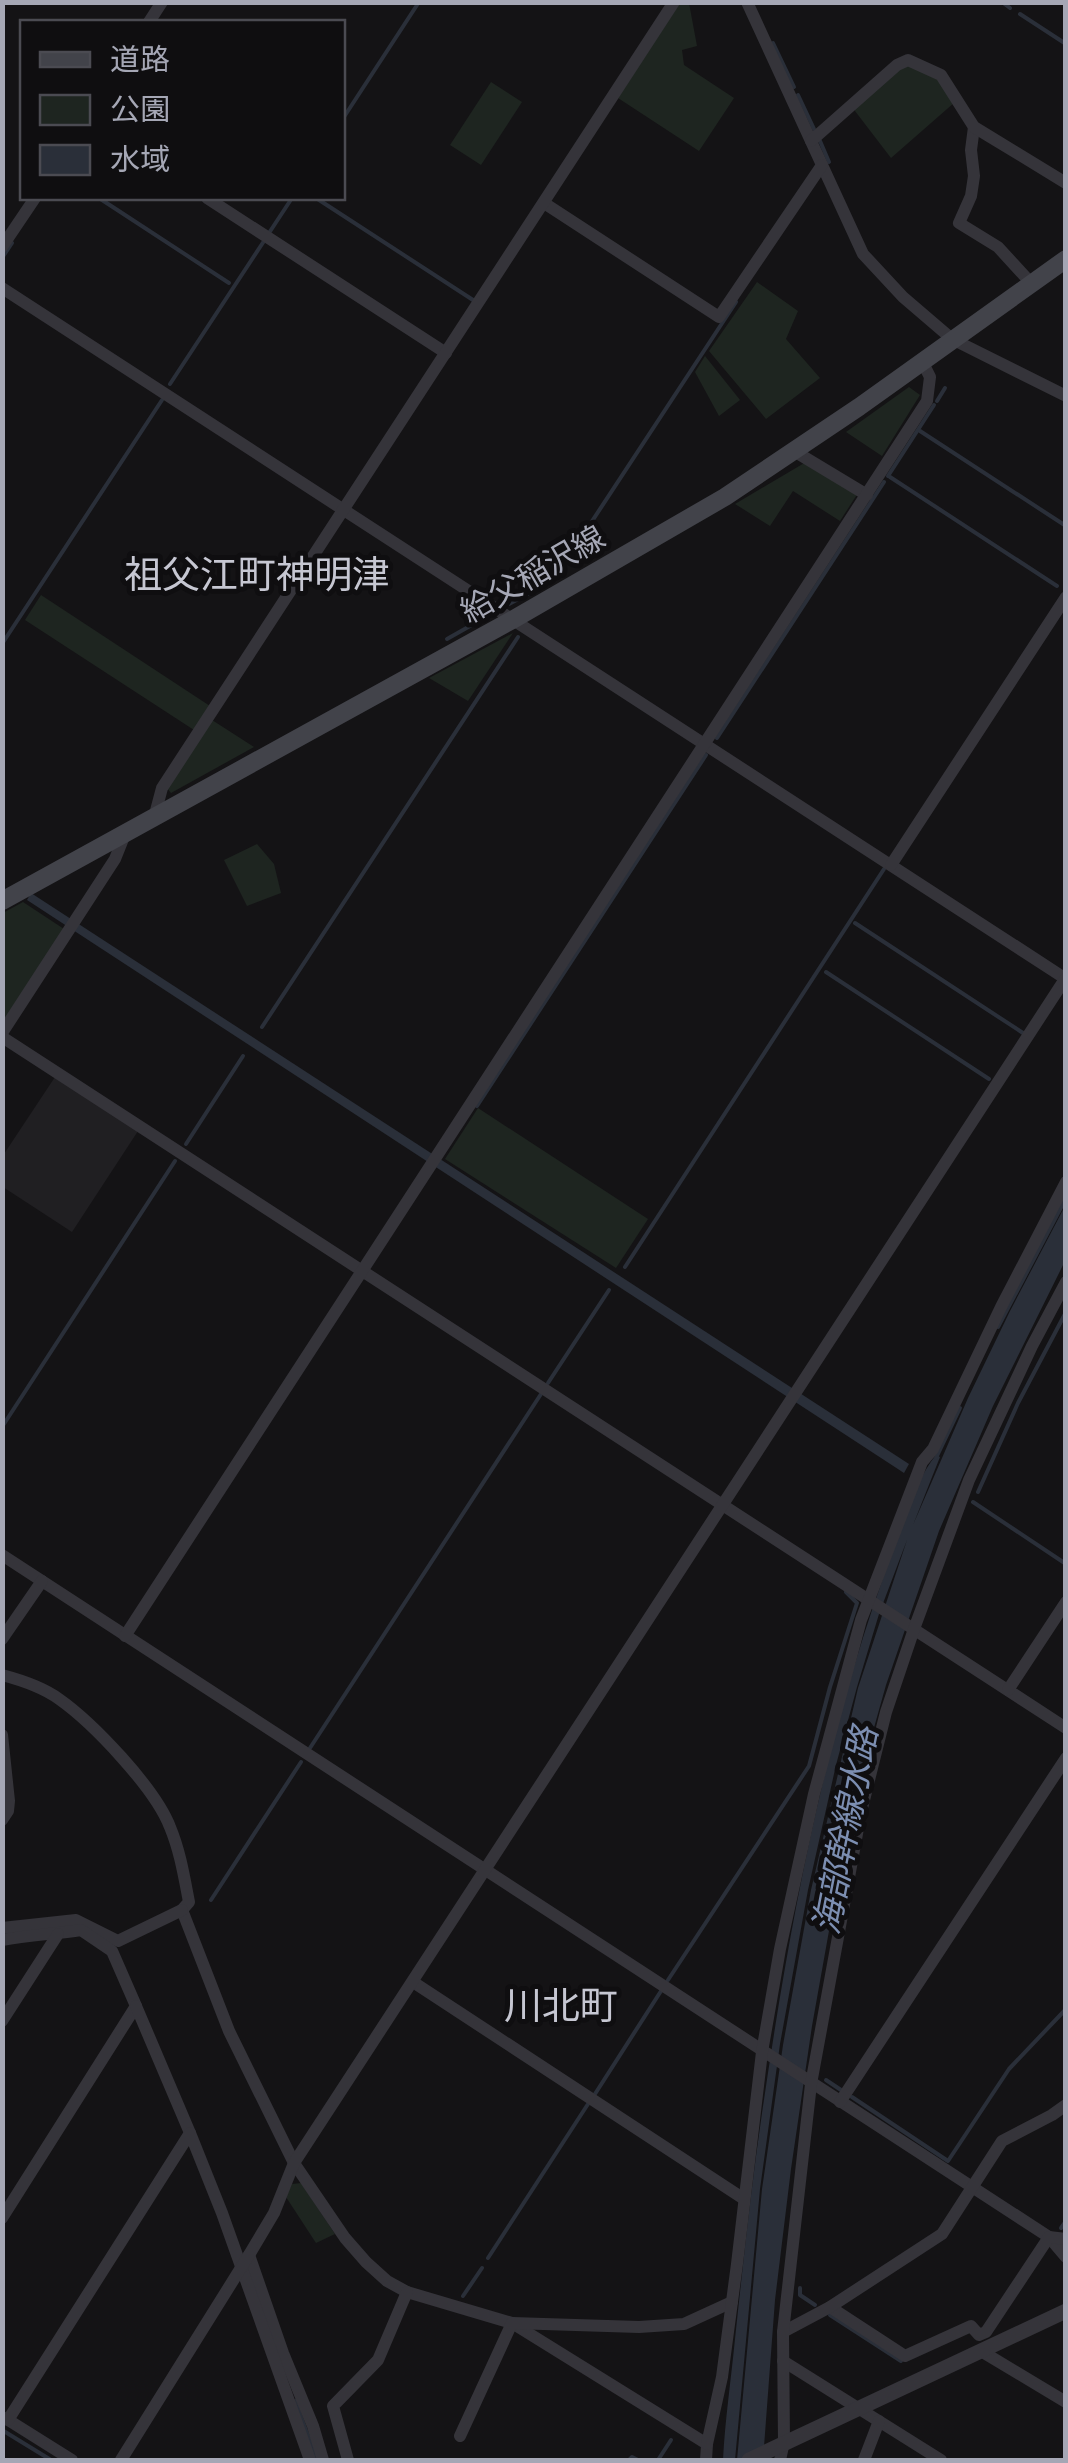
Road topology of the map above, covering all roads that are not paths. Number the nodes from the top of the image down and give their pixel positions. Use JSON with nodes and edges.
{"nodes":[{"id":1,"x":674,"y":2,"type":"edge"},
{"id":2,"x":746,"y":3,"type":"edge"},
{"id":3,"x":974,"y":128,"type":"junction"},
{"id":4,"x":811,"y":141,"type":"junction"},
{"id":5,"x":822,"y":165,"type":"junction"},
{"id":6,"x":1066,"y":183,"type":"edge"},
{"id":7,"x":34,"y":200,"type":"edge"},
{"id":8,"x":211,"y":200,"type":"edge"},
{"id":9,"x":544,"y":203,"type":"junction"},
{"id":10,"x":2,"y":248,"type":"edge"},
{"id":11,"x":1066,"y":259,"type":"edge"},
{"id":12,"x":1031,"y":283,"type":"junction"},
{"id":13,"x":2,"y":288,"type":"edge"},
{"id":14,"x":952,"y":339,"type":"junction"},
{"id":15,"x":446,"y":353,"type":"junction"},
{"id":16,"x":922,"y":361,"type":"junction"},
{"id":17,"x":1066,"y":396,"type":"edge"},
{"id":18,"x":794,"y":451,"type":"junction"},
{"id":19,"x":867,"y":495,"type":"junction"},
{"id":20,"x":345,"y":509,"type":"junction"},
{"id":21,"x":1066,"y":597,"type":"edge"},
{"id":22,"x":514,"y":619,"type":"junction"},
{"id":23,"x":706,"y":744,"type":"junction"},
{"id":24,"x":154,"y":818,"type":"junction"},
{"id":25,"x":126,"y":834,"type":"junction"},
{"id":26,"x":891,"y":865,"type":"junction"},
{"id":27,"x":2,"y":900,"type":"edge"},
{"id":28,"x":1065,"y":979,"type":"edge"},
{"id":29,"x":2,"y":1035,"type":"edge"},
{"id":30,"x":1066,"y":1182,"type":"edge"},
{"id":31,"x":362,"y":1269,"type":"junction"},
{"id":32,"x":1066,"y":1282,"type":"edge"},
{"id":33,"x":723,"y":1504,"type":"junction"},
{"id":34,"x":2,"y":1556,"type":"edge"},
{"id":35,"x":42,"y":1581,"type":"junction"},
{"id":36,"x":870,"y":1599,"type":"junction"},
{"id":37,"x":1066,"y":1602,"type":"edge"},
{"id":38,"x":914,"y":1630,"type":"junction"},
{"id":39,"x":125,"y":1636,"type":"junction"},
{"id":40,"x":2,"y":1639,"type":"edge"},
{"id":41,"x":2,"y":1675,"type":"edge"},
{"id":42,"x":1008,"y":1690,"type":"junction"},
{"id":43,"x":1066,"y":1728,"type":"edge"},
{"id":44,"x":2,"y":1735,"type":"edge"},
{"id":45,"x":1066,"y":1758,"type":"edge"},
{"id":46,"x":2,"y":1820,"type":"edge"},
{"id":47,"x":486,"y":1871,"type":"junction"},
{"id":48,"x":182,"y":1910,"type":"junction"},
{"id":49,"x":2,"y":1928,"type":"edge"},
{"id":50,"x":58,"y":1934,"type":"junction"},
{"id":51,"x":2,"y":1940,"type":"edge"},
{"id":52,"x":413,"y":1982,"type":"junction"},
{"id":53,"x":136,"y":2006,"type":"junction"},
{"id":54,"x":2,"y":2021,"type":"edge"},
{"id":55,"x":764,"y":2053,"type":"junction"},
{"id":56,"x":808,"y":2082,"type":"junction"},
{"id":57,"x":840,"y":2102,"type":"junction"},
{"id":58,"x":1066,"y":2105,"type":"edge"},
{"id":59,"x":190,"y":2134,"type":"junction"},
{"id":60,"x":294,"y":2163,"type":"junction"},
{"id":61,"x":973,"y":2188,"type":"junction"},
{"id":62,"x":744,"y":2199,"type":"junction"},
{"id":63,"x":2,"y":2218,"type":"edge"},
{"id":64,"x":1049,"y":2237,"type":"junction"},
{"id":65,"x":1066,"y":2239,"type":"edge"},
{"id":66,"x":250,"y":2255,"type":"junction"},
{"id":67,"x":1066,"y":2257,"type":"edge"},
{"id":68,"x":241,"y":2268,"type":"junction"},
{"id":69,"x":407,"y":2292,"type":"junction"},
{"id":70,"x":732,"y":2302,"type":"junction"},
{"id":71,"x":830,"y":2307,"type":"junction"},
{"id":72,"x":1066,"y":2311,"type":"edge"},
{"id":73,"x":512,"y":2323,"type":"junction"},
{"id":74,"x":783,"y":2332,"type":"junction"},
{"id":75,"x":981,"y":2350,"type":"junction"},
{"id":76,"x":783,"y":2361,"type":"junction"},
{"id":77,"x":1066,"y":2402,"type":"edge"},
{"id":78,"x":333,"y":2406,"type":"junction"},
{"id":79,"x":858,"y":2408,"type":"junction"},
{"id":80,"x":5,"y":2419,"type":"edge"},
{"id":81,"x":879,"y":2421,"type":"junction"},
{"id":82,"x":313,"y":2426,"type":"junction"},
{"id":83,"x":460,"y":2436,"type":"dead end"},
{"id":84,"x":707,"y":2444,"type":"junction"},
{"id":85,"x":779,"y":2450,"type":"edge"},
{"id":86,"x":72,"y":2460,"type":"edge"},
{"id":87,"x":121,"y":2460,"type":"edge"},
{"id":88,"x":310,"y":2460,"type":"edge"},
{"id":89,"x":323,"y":2460,"type":"edge"},
{"id":90,"x":348,"y":2460,"type":"edge"},
{"id":91,"x":706,"y":2460,"type":"edge"},
{"id":92,"x":749,"y":2460,"type":"edge"},
{"id":93,"x":864,"y":2460,"type":"edge"},
{"id":94,"x":941,"y":2460,"type":"edge"}],
"edges":[{"from":1,"to":9,"type":"street"},
{"from":2,"to":4,"type":"street"},
{"from":3,"to":4,"type":"street"},
{"from":3,"to":6,"type":"street"},
{"from":3,"to":12,"type":"street"},
{"from":4,"to":5,"type":"street"},
{"from":5,"to":9,"type":"street"},
{"from":5,"to":14,"type":"street"},
{"from":7,"to":10,"type":"street"},
{"from":8,"to":15,"type":"street"},
{"from":9,"to":15,"type":"street"},
{"from":11,"to":12,"type":"main road","name":"給父稲沢線"},
{"from":12,"to":14,"type":"main road","name":"給父稲沢線"},
{"from":13,"to":20,"type":"street"},
{"from":14,"to":16,"type":"main road","name":"給父稲沢線"},
{"from":14,"to":17,"type":"street"},
{"from":15,"to":20,"type":"street"},
{"from":16,"to":18,"type":"main road","name":"給父稲沢線"},
{"from":16,"to":19,"type":"street"},
{"from":18,"to":19,"type":"street"},
{"from":18,"to":22,"type":"main road","name":"給父稲沢線"},
{"from":19,"to":23,"type":"street"},
{"from":20,"to":22,"type":"street"},
{"from":20,"to":24,"type":"street"},
{"from":21,"to":26,"type":"street"},
{"from":22,"to":23,"type":"street"},
{"from":22,"to":24,"type":"main road","name":"給父稲沢線"},
{"from":23,"to":26,"type":"street"},
{"from":23,"to":31,"type":"street"},
{"from":24,"to":25,"type":"main road","name":"給父稲沢線"},
{"from":25,"to":27,"type":"main road","name":"給父稲沢線"},
{"from":25,"to":29,"type":"street"},
{"from":26,"to":28,"type":"street"},
{"from":28,"to":33,"type":"street"},
{"from":29,"to":31,"type":"street"},
{"from":30,"to":36,"type":"street"},
{"from":31,"to":33,"type":"street"},
{"from":31,"to":39,"type":"street"},
{"from":32,"to":38,"type":"street"},
{"from":33,"to":36,"type":"street"},
{"from":33,"to":47,"type":"street"},
{"from":34,"to":35,"type":"street"},
{"from":35,"to":39,"type":"street"},
{"from":35,"to":40,"type":"street"},
{"from":36,"to":38,"type":"street"},
{"from":36,"to":55,"type":"street"},
{"from":37,"to":42,"type":"street"},
{"from":38,"to":42,"type":"street"},
{"from":38,"to":56,"type":"street"},
{"from":39,"to":47,"type":"street"},
{"from":41,"to":48,"type":"street"},
{"from":42,"to":43,"type":"street"},
{"from":44,"to":46,"type":"street"},
{"from":45,"to":57,"type":"street"},
{"from":47,"to":52,"type":"street"},
{"from":47,"to":55,"type":"street"},
{"from":48,"to":49,"type":"street"},
{"from":48,"to":60,"type":"street"},
{"from":50,"to":51,"type":"street"},
{"from":50,"to":53,"type":"street"},
{"from":50,"to":54,"type":"street"},
{"from":52,"to":60,"type":"street"},
{"from":52,"to":62,"type":"street"},
{"from":53,"to":59,"type":"street"},
{"from":53,"to":63,"type":"street"},
{"from":55,"to":56,"type":"street"},
{"from":55,"to":62,"type":"street"},
{"from":56,"to":57,"type":"street"},
{"from":56,"to":74,"type":"street"},
{"from":57,"to":61,"type":"street"},
{"from":58,"to":61,"type":"street"},
{"from":59,"to":68,"type":"street"},
{"from":59,"to":80,"type":"street"},
{"from":60,"to":66,"type":"street"},
{"from":60,"to":69,"type":"street"},
{"from":61,"to":64,"type":"street"},
{"from":61,"to":71,"type":"street"},
{"from":62,"to":70,"type":"street"},
{"from":64,"to":65,"type":"street"},
{"from":64,"to":67,"type":"street"},
{"from":64,"to":71,"type":"street"},
{"from":66,"to":68,"type":"street"},
{"from":66,"to":82,"type":"street"},
{"from":68,"to":87,"type":"street"},
{"from":68,"to":88,"type":"street"},
{"from":69,"to":73,"type":"street"},
{"from":69,"to":78,"type":"street"},
{"from":70,"to":73,"type":"street"},
{"from":70,"to":84,"type":"street"},
{"from":71,"to":74,"type":"street"},
{"from":72,"to":75,"type":"street"},
{"from":73,"to":83,"type":"street"},
{"from":73,"to":84,"type":"street"},
{"from":74,"to":76,"type":"street"},
{"from":75,"to":77,"type":"street"},
{"from":75,"to":79,"type":"street"},
{"from":76,"to":79,"type":"street"},
{"from":76,"to":85,"type":"street"},
{"from":78,"to":82,"type":"street"},
{"from":78,"to":90,"type":"street"},
{"from":79,"to":81,"type":"street"},
{"from":79,"to":85,"type":"street"},
{"from":80,"to":86,"type":"street"},
{"from":81,"to":93,"type":"street"},
{"from":81,"to":94,"type":"street"},
{"from":82,"to":89,"type":"street"},
{"from":84,"to":91,"type":"street"},
{"from":85,"to":92,"type":"street"}]}
